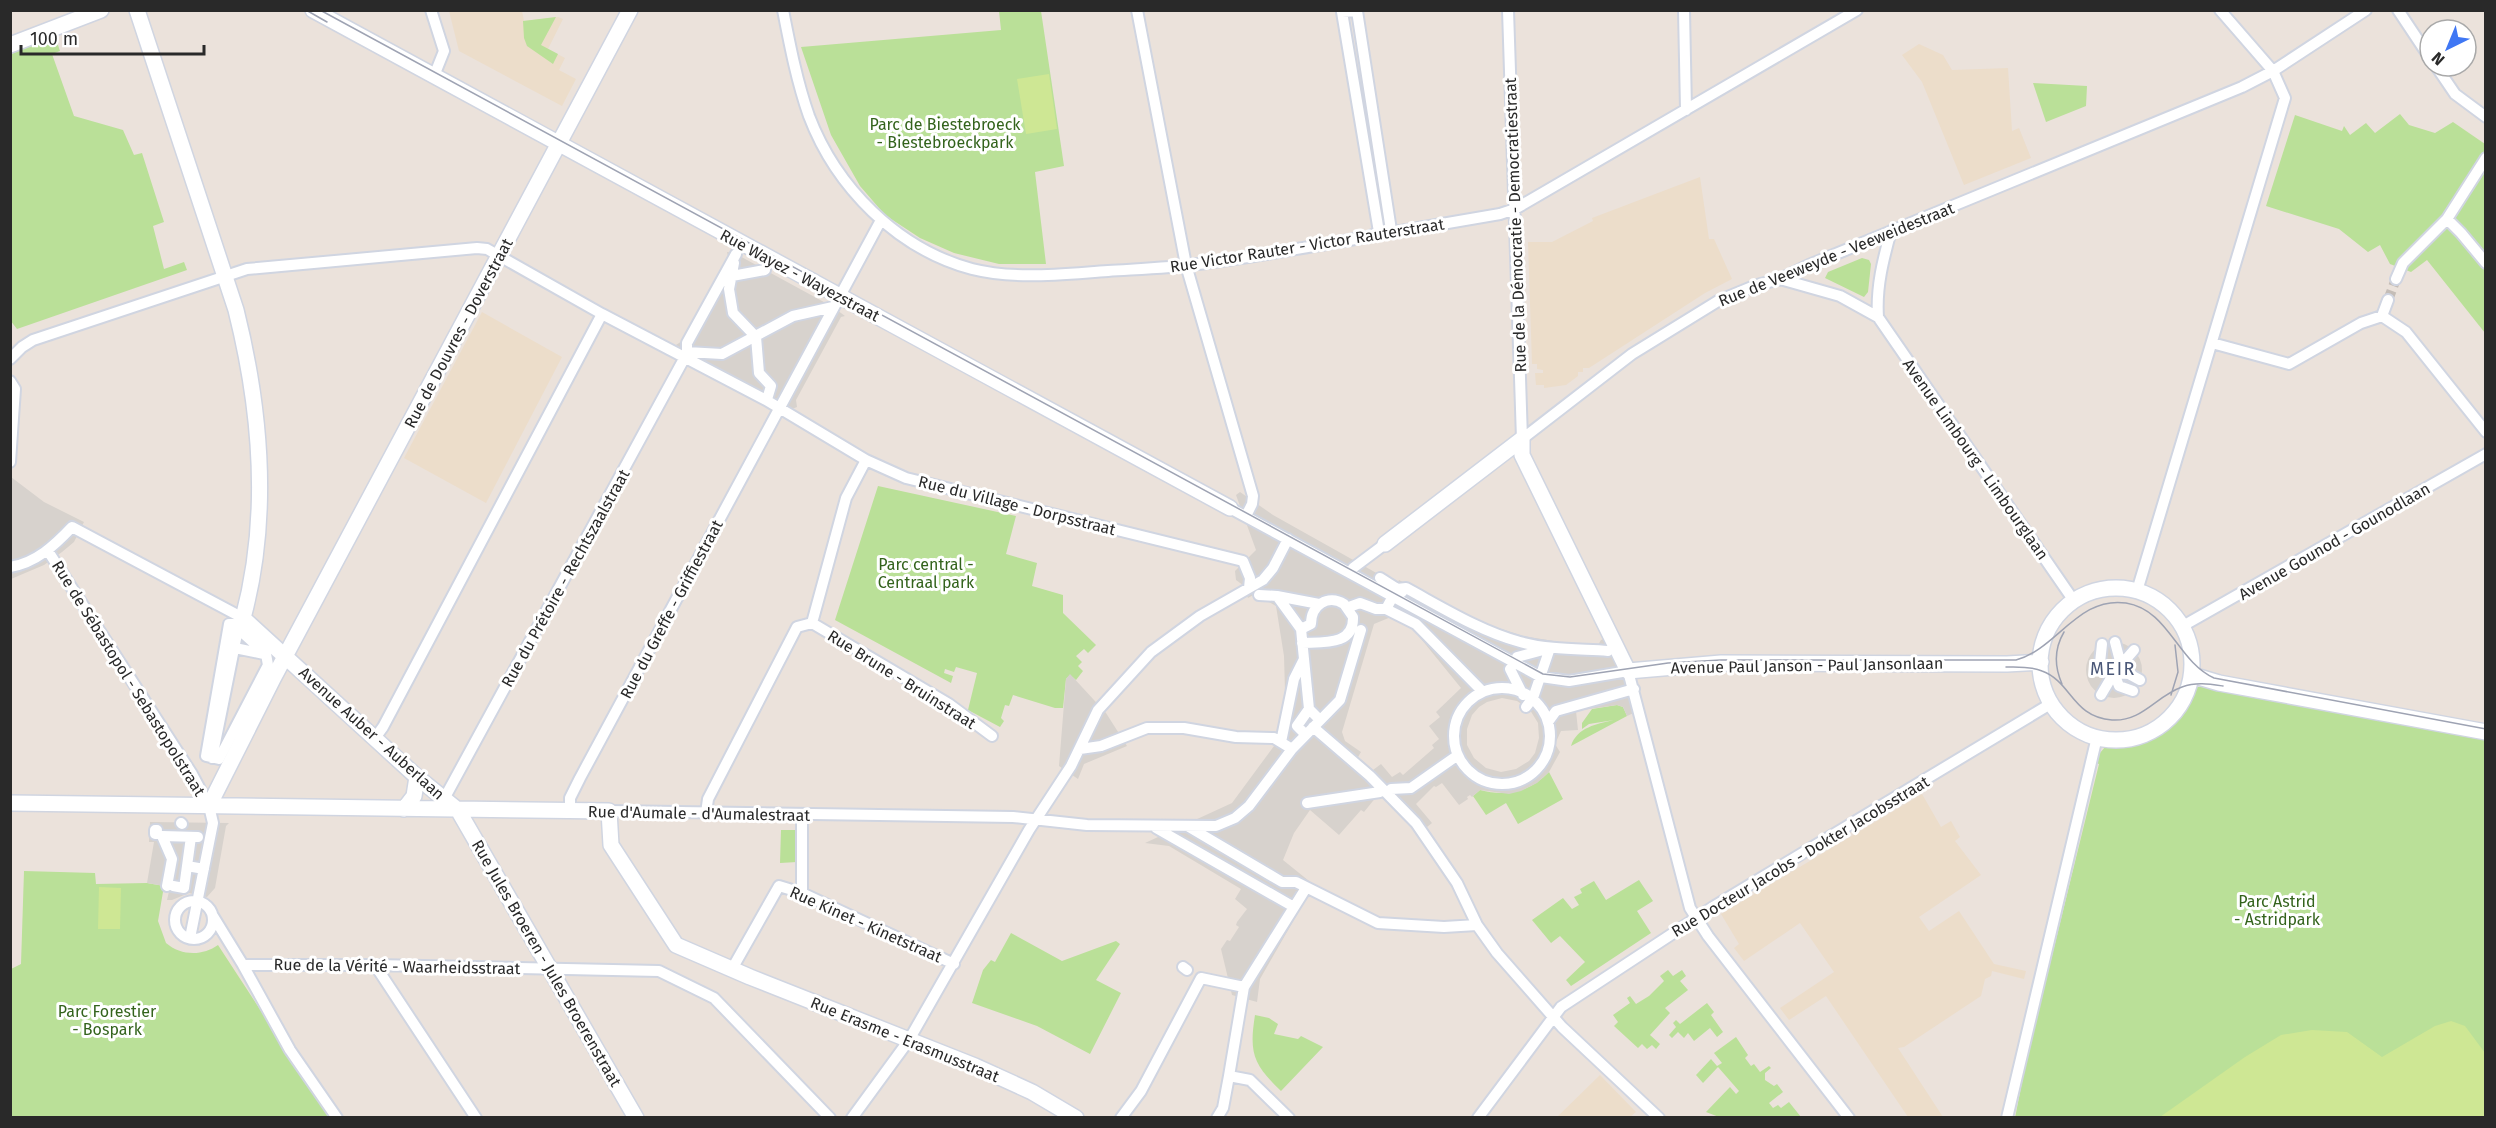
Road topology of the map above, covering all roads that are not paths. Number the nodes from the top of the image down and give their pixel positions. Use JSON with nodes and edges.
{"nodes":[{"id":1,"x":101,"y":10,"type":"edge"},
{"id":2,"x":137,"y":10,"type":"edge"},
{"id":3,"x":313,"y":10,"type":"edge"},
{"id":4,"x":431,"y":10,"type":"edge"},
{"id":5,"x":630,"y":10,"type":"edge"},
{"id":6,"x":783,"y":10,"type":"edge"},
{"id":7,"x":1137,"y":10,"type":"edge"},
{"id":8,"x":1508,"y":10,"type":"edge"},
{"id":9,"x":1684,"y":10,"type":"edge"},
{"id":10,"x":1857,"y":10,"type":"edge"},
{"id":11,"x":2220,"y":10,"type":"edge"},
{"id":12,"x":2366,"y":10,"type":"edge"},
{"id":13,"x":2398,"y":10,"type":"edge"},
{"id":14,"x":2418,"y":40,"type":"edge"},
{"id":15,"x":10,"y":45,"type":"edge"},
{"id":16,"x":2273,"y":71,"type":"junction"},
{"id":17,"x":434,"y":76,"type":"junction"},
{"id":18,"x":2444,"y":78,"type":"edge"},
{"id":19,"x":1686,"y":110,"type":"junction"},
{"id":20,"x":2486,"y":117,"type":"edge"},
{"id":21,"x":559,"y":144,"type":"junction"},
{"id":22,"x":2486,"y":158,"type":"edge"},
{"id":23,"x":1515,"y":209,"type":"junction"},
{"id":24,"x":2447,"y":219,"type":"junction"},
{"id":25,"x":880,"y":220,"type":"junction"},
{"id":26,"x":1391,"y":230,"type":"junction"},
{"id":27,"x":1891,"y":231,"type":"junction"},
{"id":28,"x":1379,"y":232,"type":"junction"},
{"id":29,"x":499,"y":256,"type":"junction"},
{"id":30,"x":2486,"y":263,"type":"edge"},
{"id":31,"x":1186,"y":265,"type":"junction"},
{"id":32,"x":765,"y":270,"type":"dead end"},
{"id":33,"x":225,"y":276,"type":"junction"},
{"id":34,"x":732,"y":276,"type":"junction"},
{"id":35,"x":1780,"y":279,"type":"junction"},
{"id":36,"x":2396,"y":279,"type":"tunnel mouth"},
{"id":37,"x":2388,"y":300,"type":"tunnel mouth"},
{"id":38,"x":836,"y":301,"type":"junction"},
{"id":39,"x":602,"y":314,"type":"junction"},
{"id":40,"x":2382,"y":316,"type":"junction"},
{"id":41,"x":1878,"y":317,"type":"junction"},
{"id":42,"x":756,"y":337,"type":"junction"},
{"id":43,"x":2212,"y":343,"type":"junction"},
{"id":44,"x":685,"y":357,"type":"junction"},
{"id":45,"x":10,"y":359,"type":"edge"},
{"id":46,"x":10,"y":381,"type":"edge"},
{"id":47,"x":768,"y":396,"type":"dead end"},
{"id":48,"x":778,"y":408,"type":"junction"},
{"id":49,"x":2486,"y":432,"type":"edge"},
{"id":50,"x":1522,"y":439,"type":"junction"},
{"id":51,"x":2486,"y":454,"type":"edge"},
{"id":52,"x":866,"y":460,"type":"junction"},
{"id":53,"x":10,"y":462,"type":"edge"},
{"id":54,"x":1230,"y":508,"type":"joint"},
{"id":55,"x":1246,"y":516,"type":"junction"},
{"id":56,"x":1288,"y":539,"type":"junction"},
{"id":57,"x":1385,"y":544,"type":"joint"},
{"id":58,"x":48,"y":551,"type":"junction"},
{"id":59,"x":10,"y":567,"type":"edge"},
{"id":60,"x":1350,"y":573,"type":"junction"},
{"id":61,"x":1380,"y":578,"type":"dead end"},
{"id":62,"x":1249,"y":588,"type":"junction"},
{"id":63,"x":2137,"y":591,"type":"junction"},
{"id":64,"x":1395,"y":593,"type":"junction"},
{"id":65,"x":1259,"y":595,"type":"dead end"},
{"id":66,"x":1277,"y":596,"type":"junction"},
{"id":67,"x":2074,"y":601,"type":"junction"},
{"id":68,"x":1319,"y":604,"type":"junction"},
{"id":69,"x":1348,"y":607,"type":"junction"},
{"id":70,"x":1386,"y":609,"type":"junction"},
{"id":71,"x":1433,"y":611,"type":"dead end"},
{"id":72,"x":812,"y":623,"type":"junction"},
{"id":73,"x":241,"y":624,"type":"junction"},
{"id":74,"x":2181,"y":627,"type":"junction"},
{"id":75,"x":1301,"y":629,"type":"junction"},
{"id":76,"x":1361,"y":630,"type":"dead end"},
{"id":77,"x":2115,"y":642,"type":"dead end"},
{"id":78,"x":1302,"y":643,"type":"junction"},
{"id":79,"x":2102,"y":644,"type":"dead end"},
{"id":80,"x":235,"y":648,"type":"junction"},
{"id":81,"x":1550,"y":648,"type":"junction"},
{"id":82,"x":2134,"y":650,"type":"dead end"},
{"id":83,"x":1608,"y":651,"type":"dead end"},
{"id":84,"x":264,"y":653,"type":"junction"},
{"id":85,"x":286,"y":656,"type":"junction"},
{"id":86,"x":1304,"y":658,"type":"junction"},
{"id":87,"x":2041,"y":662,"type":"junction"},
{"id":88,"x":1510,"y":669,"type":"dead end"},
{"id":89,"x":2118,"y":669,"type":"junction"},
{"id":90,"x":1628,"y":671,"type":"junction"},
{"id":91,"x":1543,"y":673,"type":"junction"},
{"id":92,"x":2192,"y":675,"type":"junction"},
{"id":93,"x":2140,"y":680,"type":"dead end"},
{"id":94,"x":1634,"y":689,"type":"junction"},
{"id":95,"x":1482,"y":691,"type":"junction"},
{"id":96,"x":2133,"y":691,"type":"dead end"},
{"id":97,"x":1522,"y":692,"type":"junction"},
{"id":98,"x":2101,"y":695,"type":"dead end"},
{"id":99,"x":1533,"y":698,"type":"junction"},
{"id":100,"x":2052,"y":703,"type":"junction"},
{"id":101,"x":1309,"y":709,"type":"junction"},
{"id":102,"x":1548,"y":722,"type":"junction"},
{"id":103,"x":1284,"y":726,"type":"junction"},
{"id":104,"x":1308,"y":726,"type":"junction"},
{"id":105,"x":2486,"y":732,"type":"edge"},
{"id":106,"x":992,"y":736,"type":"dead end"},
{"id":107,"x":2097,"y":737,"type":"junction"},
{"id":108,"x":375,"y":738,"type":"junction"},
{"id":109,"x":1281,"y":742,"type":"junction"},
{"id":110,"x":1080,"y":748,"type":"junction"},
{"id":111,"x":1292,"y":749,"type":"junction"},
{"id":112,"x":1458,"y":755,"type":"junction"},
{"id":113,"x":212,"y":758,"type":"junction"},
{"id":114,"x":417,"y":777,"type":"junction"},
{"id":115,"x":1391,"y":789,"type":"dead end"},
{"id":116,"x":1380,"y":792,"type":"dead end"},
{"id":117,"x":444,"y":799,"type":"junction"},
{"id":118,"x":10,"y":803,"type":"edge"},
{"id":119,"x":1304,"y":804,"type":"dead end"},
{"id":120,"x":209,"y":806,"type":"junction"},
{"id":121,"x":404,"y":809,"type":"junction"},
{"id":122,"x":458,"y":810,"type":"junction"},
{"id":123,"x":570,"y":811,"type":"junction"},
{"id":124,"x":609,"y":811,"type":"junction"},
{"id":125,"x":706,"y":813,"type":"junction"},
{"id":126,"x":802,"y":814,"type":"junction"},
{"id":127,"x":1036,"y":819,"type":"junction"},
{"id":128,"x":1153,"y":826,"type":"junction"},
{"id":129,"x":1189,"y":826,"type":"junction"},
{"id":130,"x":156,"y":831,"type":"dead end"},
{"id":131,"x":186,"y":831,"type":"junction"},
{"id":132,"x":171,"y":859,"type":"junction"},
{"id":133,"x":188,"y":863,"type":"junction"},
{"id":134,"x":204,"y":869,"type":"junction"},
{"id":135,"x":1306,"y":888,"type":"junction"},
{"id":136,"x":802,"y":893,"type":"junction"},
{"id":137,"x":198,"y":901,"type":"junction"},
{"id":138,"x":1294,"y":907,"type":"junction"},
{"id":139,"x":213,"y":916,"type":"junction"},
{"id":140,"x":1696,"y":918,"type":"junction"},
{"id":141,"x":1477,"y":925,"type":"junction"},
{"id":142,"x":190,"y":938,"type":"junction"},
{"id":143,"x":954,"y":964,"type":"junction"},
{"id":144,"x":243,"y":965,"type":"junction"},
{"id":145,"x":375,"y":965,"type":"junction"},
{"id":146,"x":550,"y":969,"type":"junction"},
{"id":147,"x":732,"y":969,"type":"junction"},
{"id":148,"x":1244,"y":987,"type":"junction"},
{"id":149,"x":1553,"y":1017,"type":"junction"},
{"id":150,"x":909,"y":1040,"type":"junction"},
{"id":151,"x":1229,"y":1076,"type":"junction"},
{"id":152,"x":337,"y":1118,"type":"edge"},
{"id":153,"x":476,"y":1118,"type":"edge"},
{"id":154,"x":636,"y":1118,"type":"edge"},
{"id":155,"x":830,"y":1118,"type":"edge"},
{"id":156,"x":852,"y":1118,"type":"edge"},
{"id":157,"x":1076,"y":1118,"type":"edge"},
{"id":158,"x":1121,"y":1118,"type":"edge"},
{"id":159,"x":1217,"y":1118,"type":"edge"},
{"id":160,"x":1289,"y":1118,"type":"edge"},
{"id":161,"x":1478,"y":1118,"type":"edge"},
{"id":162,"x":1659,"y":1118,"type":"edge"},
{"id":163,"x":1849,"y":1118,"type":"edge"},
{"id":164,"x":2007,"y":1118,"type":"edge"}],
"edges":[{"from":1,"to":15,"type":"street"},
{"from":2,"to":33,"type":"street"},
{"from":3,"to":17,"type":"street","name":"Rue Wayez - Wayezstraat"},
{"from":4,"to":17,"type":"street"},
{"from":5,"to":21,"type":"street","name":"Rue de Douvres - Doverstraat"},
{"from":6,"to":25,"type":"street","name":"Rue Victor Rauter - Victor Rauterstraat"},
{"from":7,"to":31,"type":"street"},
{"from":8,"to":23,"type":"street","name":"Rue de la Démocratie - Democratiestraat"},
{"from":9,"to":19,"type":"street"},
{"from":10,"to":19,"type":"street","name":"Rue Victor Rauter - Victor Rauterstraat"},
{"from":11,"to":16,"type":"street"},
{"from":12,"to":16,"type":"street","name":"Rue de Veeweyde - Veeweidestraat"},
{"from":13,"to":14,"type":"street"},
{"from":16,"to":27,"type":"street","name":"Rue de Veeweyde - Veeweidestraat"},
{"from":16,"to":43,"type":"street"},
{"from":17,"to":21,"type":"street","name":"Rue Wayez - Wayezstraat"},
{"from":18,"to":20,"type":"street"},
{"from":19,"to":23,"type":"street","name":"Rue Victor Rauter - Victor Rauterstraat"},
{"from":21,"to":29,"type":"street","name":"Rue de Douvres - Doverstraat"},
{"from":21,"to":38,"type":"street","name":"Rue Wayez - Wayezstraat"},
{"from":22,"to":24,"type":"street"},
{"from":23,"to":26,"type":"street","name":"Rue Victor Rauter - Victor Rauterstraat"},
{"from":23,"to":50,"type":"street","name":"Rue de la Démocratie - Democratiestraat"},
{"from":24,"to":30,"type":"street"},
{"from":24,"to":36,"type":"street"},
{"from":25,"to":31,"type":"street","name":"Rue Victor Rauter - Victor Rauterstraat"},
{"from":25,"to":38,"type":"street","name":"Rue du Greffe - Griffiestraat"},
{"from":26,"to":28,"type":"street","name":"Rue Victor Rauter - Victor Rauterstraat"},
{"from":26,"to":28,"type":"street"},
{"from":27,"to":35,"type":"street","name":"Rue de Veeweyde - Veeweidestraat"},
{"from":27,"to":41,"type":"street"},
{"from":28,"to":31,"type":"street","name":"Rue Victor Rauter - Victor Rauterstraat"},
{"from":29,"to":33,"type":"street","name":"Rue du Village - Dorpsstraat"},
{"from":29,"to":39,"type":"street","name":"Rue du Village - Dorpsstraat"},
{"from":29,"to":85,"type":"street","name":"Rue de Douvres - Doverstraat"},
{"from":31,"to":55,"type":"street"},
{"from":32,"to":34,"type":"street"},
{"from":33,"to":45,"type":"street","name":"Rue du Village - Dorpsstraat"},
{"from":33,"to":73,"type":"street"},
{"from":34,"to":42,"type":"street"},
{"from":34,"to":42,"type":"street"},
{"from":35,"to":41,"type":"street","name":"Avenue Limbourg - Limbourglaan"},
{"from":35,"to":50,"type":"street","name":"Rue de Veeweyde - Veeweidestraat"},
{"from":37,"to":40,"type":"street"},
{"from":38,"to":42,"type":"street"},
{"from":38,"to":48,"type":"street","name":"Rue du Greffe - Griffiestraat"},
{"from":38,"to":54,"type":"street","name":"Rue Wayez - Wayezstraat"},
{"from":39,"to":44,"type":"street","name":"Rue du Village - Dorpsstraat"},
{"from":39,"to":108,"type":"street"},
{"from":40,"to":43,"type":"street"},
{"from":40,"to":49,"type":"street"},
{"from":41,"to":67,"type":"street","name":"Avenue Limbourg - Limbourglaan"},
{"from":42,"to":47,"type":"street"},
{"from":43,"to":63,"type":"street"},
{"from":44,"to":48,"type":"street","name":"Rue du Village - Dorpsstraat"},
{"from":44,"to":117,"type":"street","name":"Rue du Prétoire - Rechtszaalstraat"},
{"from":46,"to":53,"type":"street"},
{"from":48,"to":52,"type":"street","name":"Rue du Village - Dorpsstraat"},
{"from":48,"to":123,"type":"street","name":"Rue du Greffe - Griffiestraat"},
{"from":50,"to":57,"type":"street","name":"Rue de Veeweyde - Veeweidestraat"},
{"from":50,"to":90,"type":"street"},
{"from":51,"to":74,"type":"street","name":"Avenue Gounod - Gounodlaan"},
{"from":52,"to":62,"type":"street","name":"Rue du Village - Dorpsstraat"},
{"from":52,"to":72,"type":"street"},
{"from":54,"to":55,"type":"street","name":"Rue Wayez - Wayezstraat"},
{"from":55,"to":56,"type":"street","name":"Rue Wayez - Wayezstraat"},
{"from":56,"to":60,"type":"street","name":"Rue Wayez - Wayezstraat"},
{"from":56,"to":62,"type":"street"},
{"from":57,"to":60,"type":"street","name":"Rue de Veeweyde - Veeweidestraat"},
{"from":58,"to":59,"type":"street"},
{"from":58,"to":73,"type":"street"},
{"from":58,"to":120,"type":"street","name":"Rue de Sébastopol - Sebastopolstraat"},
{"from":60,"to":64,"type":"street","name":"Avenue Paul Janson - Paul Jansonlaan"},
{"from":61,"to":64,"type":"street"},
{"from":62,"to":110,"type":"street"},
{"from":63,"to":67,"type":"street"},
{"from":63,"to":74,"type":"street"},
{"from":64,"to":70,"type":"street"},
{"from":64,"to":71,"type":"street"},
{"from":64,"to":81,"type":"street"},
{"from":64,"to":91,"type":"street","name":"Avenue Paul Janson - Paul Jansonlaan"},
{"from":65,"to":66,"type":"street"},
{"from":66,"to":68,"type":"street"},
{"from":66,"to":75,"type":"street"},
{"from":67,"to":87,"type":"street"},
{"from":68,"to":69,"type":"street"},
{"from":68,"to":75,"type":"street"},
{"from":69,"to":70,"type":"street"},
{"from":69,"to":78,"type":"street"},
{"from":70,"to":95,"type":"street"},
{"from":72,"to":106,"type":"street","name":"Rue Brune - Bruinstraat"},
{"from":72,"to":125,"type":"street"},
{"from":73,"to":80,"type":"street"},
{"from":73,"to":84,"type":"street"},
{"from":73,"to":85,"type":"street","name":"Avenue Auber - Auberlaan"},
{"from":73,"to":113,"type":"street"},
{"from":74,"to":92,"type":"street"},
{"from":75,"to":78,"type":"street"},
{"from":76,"to":104,"type":"street"},
{"from":77,"to":89,"type":"street"},
{"from":78,"to":86,"type":"street"},
{"from":79,"to":89,"type":"street"},
{"from":80,"to":84,"type":"street"},
{"from":80,"to":113,"type":"street"},
{"from":81,"to":83,"type":"street"},
{"from":81,"to":91,"type":"street"},
{"from":81,"to":91,"type":"street"},
{"from":82,"to":89,"type":"street"},
{"from":84,"to":113,"type":"street"},
{"from":85,"to":108,"type":"street","name":"Avenue Auber - Auberlaan"},
{"from":85,"to":120,"type":"street","name":"Rue de Douvres - Doverstraat"},
{"from":86,"to":101,"type":"street"},
{"from":86,"to":103,"type":"street"},
{"from":87,"to":90,"type":"street","name":"Avenue Paul Janson - Paul Jansonlaan"},
{"from":87,"to":100,"type":"street"},
{"from":88,"to":97,"type":"street"},
{"from":89,"to":93,"type":"street"},
{"from":89,"to":96,"type":"street"},
{"from":89,"to":98,"type":"street"},
{"from":90,"to":91,"type":"street","name":"Avenue Paul Janson - Paul Jansonlaan"},
{"from":90,"to":94,"type":"street"},
{"from":91,"to":99,"type":"street"},
{"from":92,"to":105,"type":"street"},
{"from":92,"to":107,"type":"street"},
{"from":94,"to":102,"type":"street"},
{"from":94,"to":140,"type":"street"},
{"from":95,"to":97,"type":"street"},
{"from":95,"to":112,"type":"street"},
{"from":97,"to":99,"type":"street"},
{"from":99,"to":102,"type":"street"},
{"from":100,"to":107,"type":"street"},
{"from":100,"to":140,"type":"street","name":"Rue Docteur Jacobs - Dokter Jacobsstraat"},
{"from":101,"to":104,"type":"street"},
{"from":101,"to":104,"type":"street"},
{"from":102,"to":112,"type":"street"},
{"from":103,"to":104,"type":"street"},
{"from":103,"to":109,"type":"street"},
{"from":104,"to":111,"type":"street"},
{"from":104,"to":141,"type":"street"},
{"from":107,"to":164,"type":"street"},
{"from":108,"to":114,"type":"street","name":"Avenue Auber - Auberlaan"},
{"from":109,"to":110,"type":"street"},
{"from":109,"to":111,"type":"street"},
{"from":110,"to":127,"type":"street"},
{"from":111,"to":129,"type":"street","name":"Rue d'Aumale - d'Aumalestraat"},
{"from":112,"to":115,"type":"street"},
{"from":114,"to":117,"type":"street","name":"Avenue Auber - Auberlaan"},
{"from":114,"to":121,"type":"street"},
{"from":116,"to":119,"type":"street"},
{"from":117,"to":122,"type":"street","name":"Avenue Auber - Auberlaan"},
{"from":118,"to":120,"type":"street","name":"Rue d'Aumale - d'Aumalestraat"},
{"from":120,"to":121,"type":"street","name":"Rue d'Aumale - d'Aumalestraat"},
{"from":120,"to":134,"type":"street"},
{"from":121,"to":122,"type":"street","name":"Rue d'Aumale - d'Aumalestraat"},
{"from":122,"to":123,"type":"street","name":"Rue d'Aumale - d'Aumalestraat"},
{"from":122,"to":146,"type":"street","name":"Rue Jules Broeren - Jules Broerenstraat"},
{"from":123,"to":124,"type":"street","name":"Rue d'Aumale - d'Aumalestraat"},
{"from":124,"to":125,"type":"street","name":"Rue d'Aumale - d'Aumalestraat"},
{"from":124,"to":147,"type":"street","name":"Rue Erasme - Erasmusstraat"},
{"from":125,"to":126,"type":"street","name":"Rue d'Aumale - d'Aumalestraat"},
{"from":126,"to":127,"type":"street","name":"Rue d'Aumale - d'Aumalestraat"},
{"from":126,"to":136,"type":"street"},
{"from":127,"to":128,"type":"street","name":"Rue d'Aumale - d'Aumalestraat"},
{"from":127,"to":143,"type":"street"},
{"from":128,"to":129,"type":"street","name":"Rue d'Aumale - d'Aumalestraat"},
{"from":128,"to":138,"type":"street"},
{"from":129,"to":135,"type":"street"},
{"from":130,"to":132,"type":"street"},
{"from":131,"to":132,"type":"street"},
{"from":131,"to":132,"type":"street"},
{"from":131,"to":133,"type":"street"},
{"from":132,"to":133,"type":"street"},
{"from":132,"to":133,"type":"street"},
{"from":133,"to":134,"type":"street"},
{"from":134,"to":137,"type":"street"},
{"from":135,"to":138,"type":"street"},
{"from":135,"to":141,"type":"street"},
{"from":136,"to":143,"type":"street","name":"Rue Kinet - Kinetstraat"},
{"from":136,"to":147,"type":"street","name":"Rue Kinet - Kinetstraat"},
{"from":137,"to":139,"type":"street"},
{"from":137,"to":142,"type":"street"},
{"from":137,"to":142,"type":"street"},
{"from":138,"to":148,"type":"street"},
{"from":139,"to":142,"type":"street"},
{"from":139,"to":144,"type":"street"},
{"from":140,"to":149,"type":"street","name":"Rue Docteur Jacobs - Dokter Jacobsstraat"},
{"from":140,"to":163,"type":"street"},
{"from":141,"to":149,"type":"street"},
{"from":143,"to":150,"type":"street"},
{"from":144,"to":145,"type":"street","name":"Rue de la Vérité - Waarheidsstraat"},
{"from":144,"to":152,"type":"street"},
{"from":145,"to":146,"type":"street","name":"Rue de la Vérité - Waarheidsstraat"},
{"from":145,"to":153,"type":"street"},
{"from":146,"to":154,"type":"street","name":"Rue Jules Broeren - Jules Broerenstraat"},
{"from":146,"to":155,"type":"street","name":"Rue de la Vérité - Waarheidsstraat"},
{"from":147,"to":150,"type":"street","name":"Rue Erasme - Erasmusstraat"},
{"from":148,"to":151,"type":"street"},
{"from":148,"to":158,"type":"street"},
{"from":149,"to":161,"type":"street","name":"Rue Docteur Jacobs - Dokter Jacobsstraat"},
{"from":149,"to":162,"type":"street"},
{"from":150,"to":156,"type":"street"},
{"from":150,"to":157,"type":"street","name":"Rue Erasme - Erasmusstraat"},
{"from":151,"to":159,"type":"street"},
{"from":151,"to":160,"type":"street"}]}
